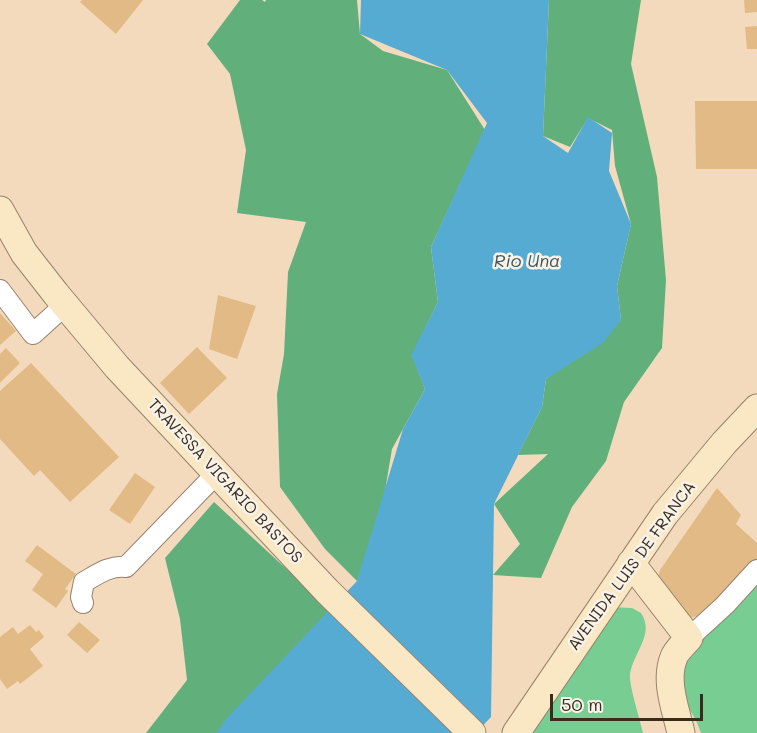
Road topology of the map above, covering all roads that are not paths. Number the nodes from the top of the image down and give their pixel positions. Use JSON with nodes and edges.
{"nodes":[{"id":1,"x":0,"y":210,"type":"edge"},
{"id":2,"x":0,"y":290,"type":"edge"},
{"id":3,"x":65,"y":305,"type":"junction"},
{"id":4,"x":757,"y":408,"type":"edge"},
{"id":5,"x":217,"y":473,"type":"junction"},
{"id":6,"x":631,"y":563,"type":"junction"},
{"id":7,"x":757,"y":570,"type":"edge"},
{"id":8,"x":82,"y":603,"type":"dead end"},
{"id":9,"x":689,"y":638,"type":"junction"},
{"id":10,"x":472,"y":733,"type":"edge"},
{"id":11,"x":516,"y":733,"type":"edge"},
{"id":12,"x":681,"y":733,"type":"edge"}],
"edges":[{"from":1,"to":3,"type":"main road","name":"TRAVESSA VIGARIO BASTOS"},
{"from":2,"to":3,"type":"street"},
{"from":3,"to":5,"type":"main road","name":"TRAVESSA VIGARIO BASTOS"},
{"from":4,"to":6,"type":"main road","name":"AVENIDA LUIS DE FRANCA"},
{"from":5,"to":8,"type":"street"},
{"from":5,"to":10,"type":"main road","name":"TRAVESSA VIGARIO BASTOS"},
{"from":6,"to":9,"type":"main road"},
{"from":6,"to":11,"type":"main road","name":"AVENIDA LUIS DE FRANCA"},
{"from":7,"to":9,"type":"street"},
{"from":9,"to":12,"type":"main road"}]}
